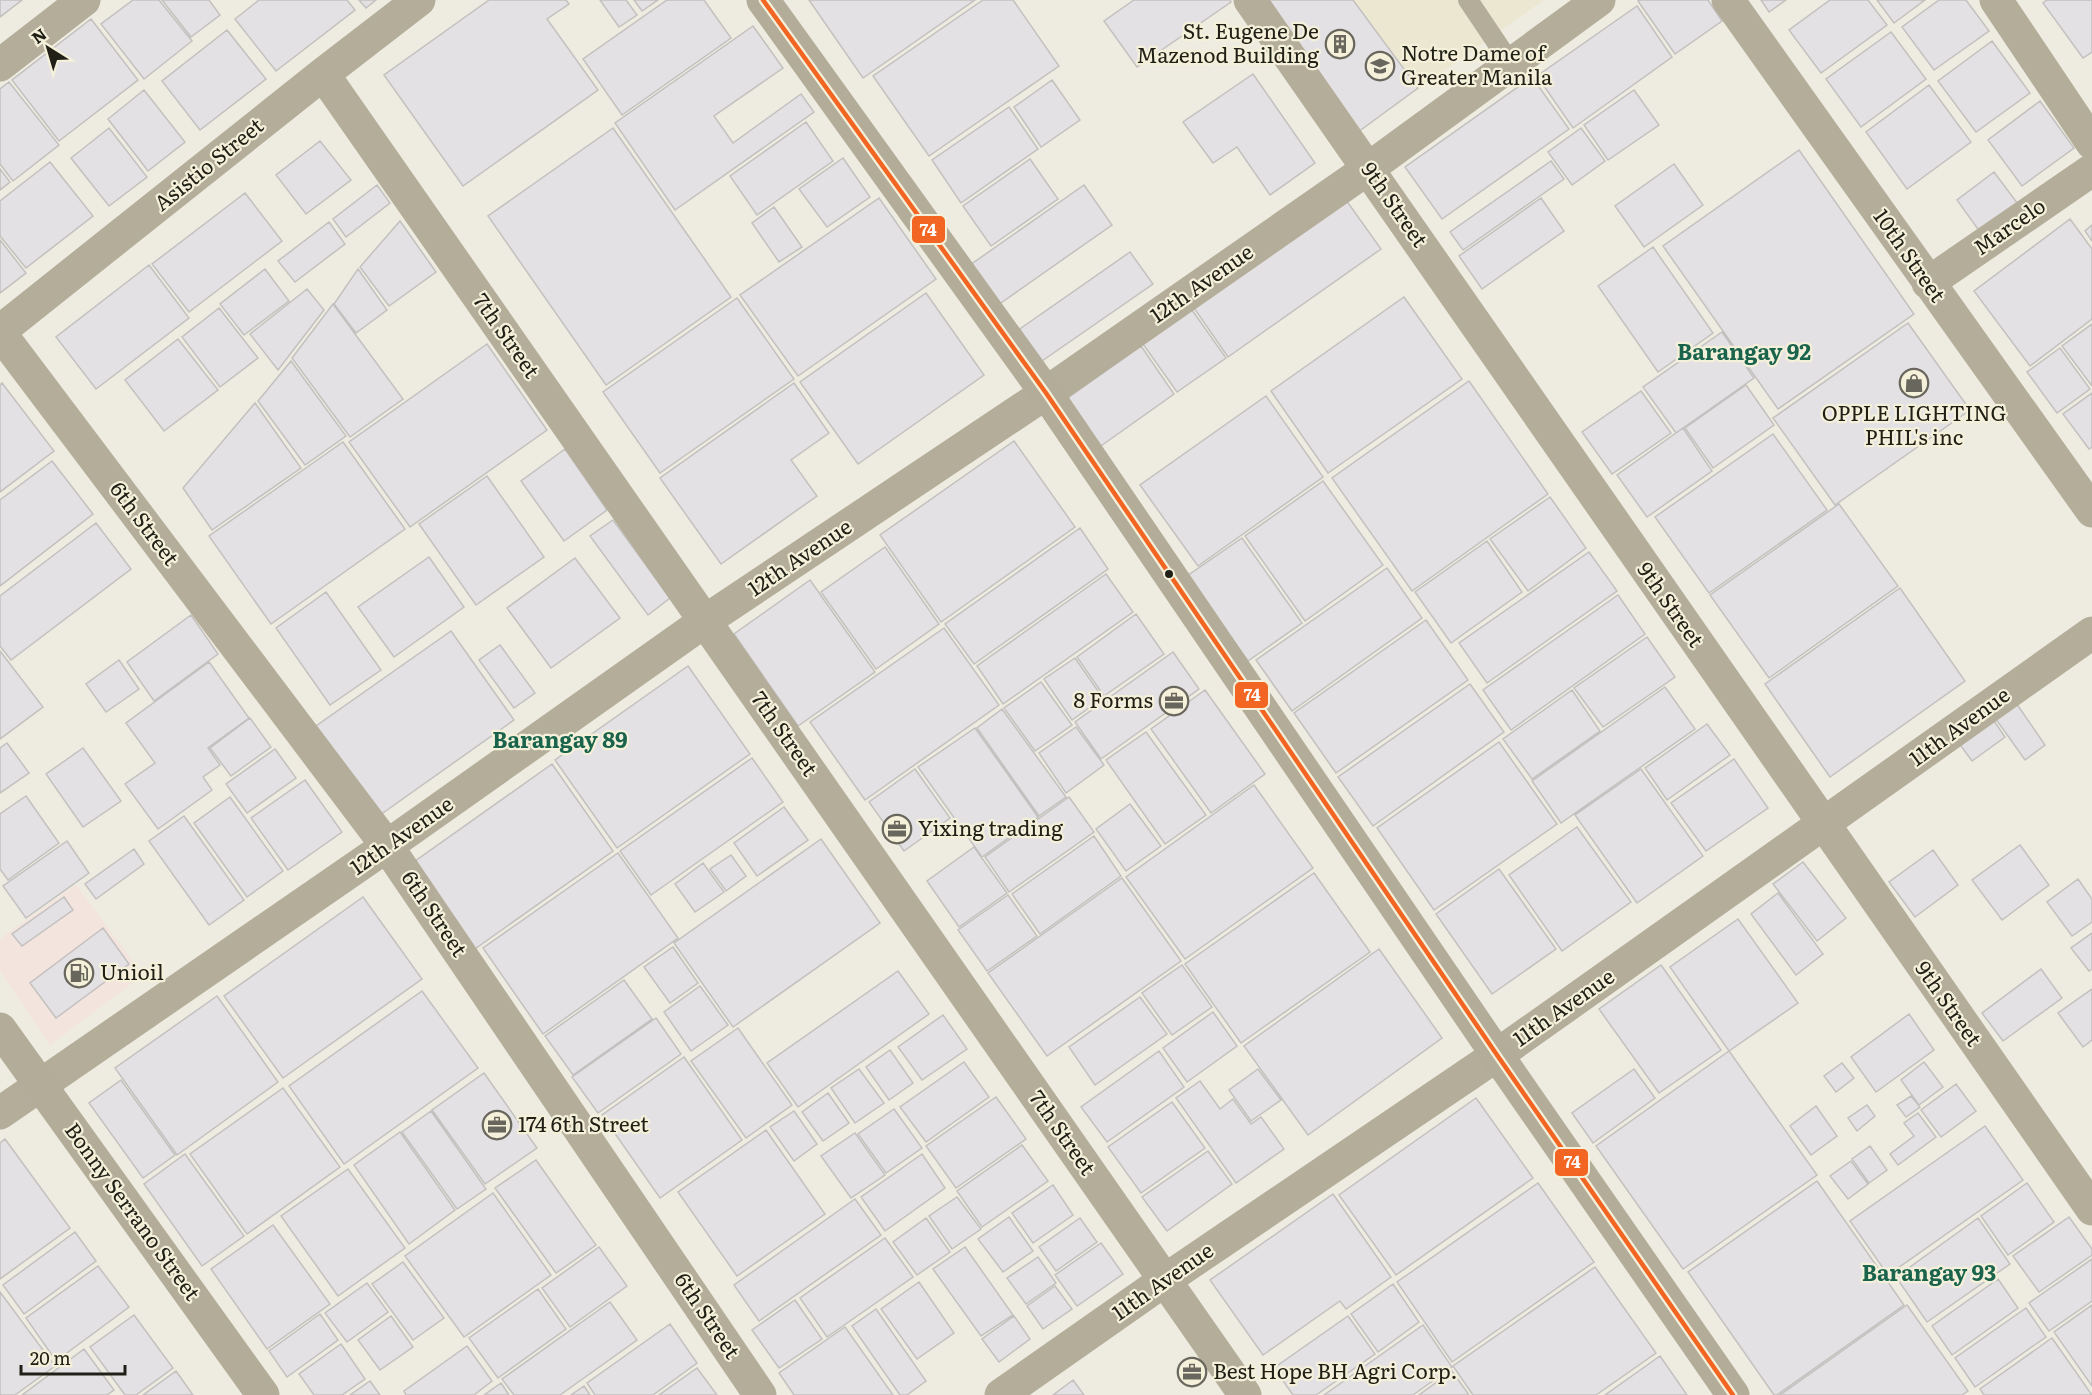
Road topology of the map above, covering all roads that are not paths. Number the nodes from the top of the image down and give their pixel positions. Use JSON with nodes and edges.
{"nodes":[{"id":1,"x":84,"y":0,"type":"edge"},
{"id":2,"x":419,"y":0,"type":"edge"},
{"id":3,"x":763,"y":0,"type":"edge"},
{"id":4,"x":1250,"y":0,"type":"edge"},
{"id":5,"x":1468,"y":0,"type":"edge"},
{"id":6,"x":1599,"y":0,"type":"edge"},
{"id":7,"x":1728,"y":0,"type":"edge"},
{"id":8,"x":1996,"y":0,"type":"edge"},
{"id":9,"x":0,"y":64,"type":"edge"},
{"id":10,"x":1511,"y":64,"type":"junction"},
{"id":11,"x":323,"y":74,"type":"junction"},
{"id":12,"x":2092,"y":143,"type":"edge"},
{"id":13,"x":1369,"y":168,"type":"junction"},
{"id":14,"x":2092,"y":170,"type":"edge"},
{"id":15,"x":1928,"y":283,"type":"junction"},
{"id":16,"x":0,"y":332,"type":"edge"},
{"id":17,"x":1046,"y":393,"type":"junction"},
{"id":18,"x":2092,"y":511,"type":"edge"},
{"id":19,"x":705,"y":621,"type":"junction"},
{"id":20,"x":2092,"y":633,"type":"edge"},
{"id":21,"x":1823,"y":825,"type":"junction"},
{"id":22,"x":387,"y":846,"type":"junction"},
{"id":23,"x":0,"y":1029,"type":"edge"},
{"id":24,"x":1497,"y":1054,"type":"junction"},
{"id":25,"x":41,"y":1085,"type":"junction"},
{"id":26,"x":0,"y":1113,"type":"edge"},
{"id":27,"x":2092,"y":1209,"type":"edge"},
{"id":28,"x":1165,"y":1280,"type":"junction"},
{"id":29,"x":263,"y":1395,"type":"edge"},
{"id":30,"x":760,"y":1395,"type":"edge"},
{"id":31,"x":1000,"y":1395,"type":"edge"},
{"id":32,"x":1245,"y":1395,"type":"edge"},
{"id":33,"x":1733,"y":1395,"type":"edge"}],
"edges":[{"from":1,"to":9,"type":"street"},
{"from":2,"to":11,"type":"street","name":"Asistio Street"},
{"from":3,"to":17,"type":"main road"},
{"from":4,"to":13,"type":"street","name":"9th Street"},
{"from":5,"to":10,"type":"lane"},
{"from":6,"to":10,"type":"street","name":"12th Avenue"},
{"from":7,"to":15,"type":"street","name":"10th Street"},
{"from":8,"to":12,"type":"street"},
{"from":10,"to":13,"type":"street","name":"12th Avenue"},
{"from":11,"to":16,"type":"street","name":"Asistio Street"},
{"from":11,"to":19,"type":"street","name":"7th Street"},
{"from":13,"to":17,"type":"street","name":"12th Avenue"},
{"from":13,"to":21,"type":"street","name":"9th Street"},
{"from":14,"to":15,"type":"street","name":"Marcelo"},
{"from":15,"to":18,"type":"street","name":"10th Street"},
{"from":16,"to":22,"type":"street","name":"6th Street"},
{"from":17,"to":19,"type":"street","name":"12th Avenue"},
{"from":17,"to":24,"type":"main road"},
{"from":19,"to":22,"type":"street","name":"12th Avenue"},
{"from":19,"to":28,"type":"street","name":"7th Street"},
{"from":20,"to":21,"type":"street","name":"11th Avenue"},
{"from":21,"to":24,"type":"street","name":"11th Avenue"},
{"from":21,"to":27,"type":"street","name":"9th Street"},
{"from":22,"to":25,"type":"street","name":"12th Avenue"},
{"from":22,"to":30,"type":"street","name":"6th Street"},
{"from":23,"to":25,"type":"main road","name":"Bonny Serrano Street"},
{"from":24,"to":28,"type":"street","name":"11th Avenue"},
{"from":24,"to":33,"type":"main road"},
{"from":25,"to":26,"type":"street","name":"12th Avenue"},
{"from":25,"to":29,"type":"main road","name":"Bonny Serrano Street"},
{"from":28,"to":31,"type":"street","name":"11th Avenue"},
{"from":28,"to":32,"type":"street","name":"7th Street"}]}
